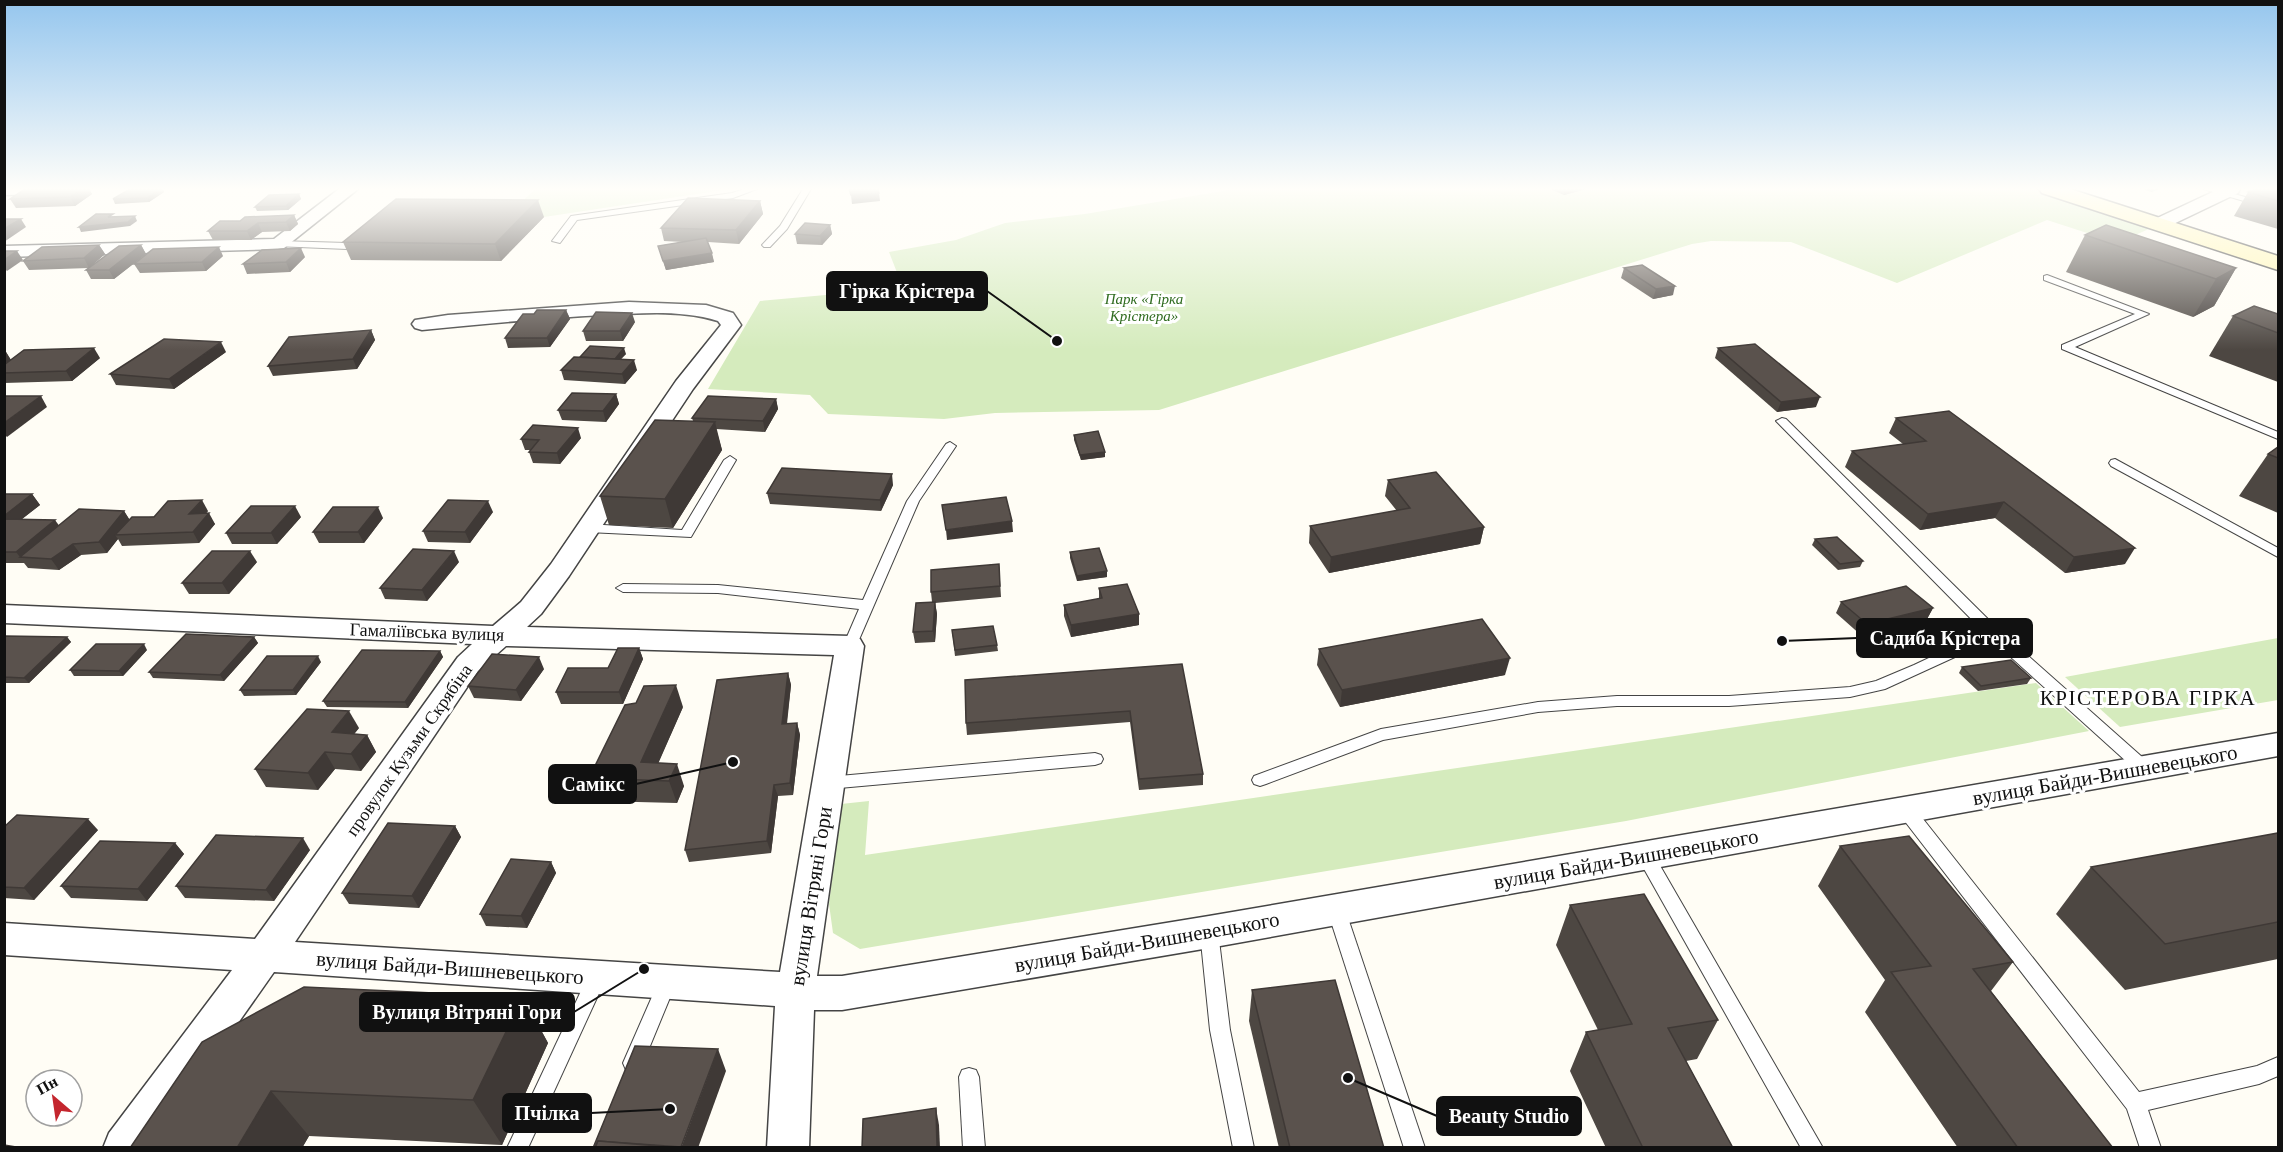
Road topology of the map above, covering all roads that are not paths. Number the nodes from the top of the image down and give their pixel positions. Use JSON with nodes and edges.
{"nodes":[{"id":1,"x":2216,"y":243,"type":"edge"},
{"id":2,"x":278,"y":244,"type":"joint"},
{"id":3,"x":347,"y":246,"type":"dead end"},
{"id":4,"x":4,"y":252,"type":"edge"},
{"id":5,"x":2278,"y":263,"type":"edge"},
{"id":6,"x":2047,"y":278,"type":"dead end"},
{"id":7,"x":422,"y":324,"type":"dead end"},
{"id":8,"x":1782,"y":421,"type":"dead end"},
{"id":9,"x":2278,"y":436,"type":"edge"},
{"id":10,"x":950,"y":446,"type":"dead end"},
{"id":11,"x":730,"y":460,"type":"dead end"},
{"id":12,"x":2115,"y":463,"type":"dead end"},
{"id":13,"x":588,"y":528,"type":"junction"},
{"id":14,"x":2278,"y":553,"type":"edge"},
{"id":15,"x":623,"y":588,"type":"dead end"},
{"id":16,"x":868,"y":605,"type":"junction"},
{"id":17,"x":4,"y":614,"type":"edge"},
{"id":18,"x":1994,"y":633,"type":"junction"},
{"id":19,"x":499,"y":636,"type":"junction"},
{"id":20,"x":850,"y":646,"type":"junction"},
{"id":21,"x":2278,"y":745,"type":"edge"},
{"id":22,"x":1095,"y":759,"type":"dead end"},
{"id":23,"x":2145,"y":768,"type":"junction"},
{"id":24,"x":1260,"y":780,"type":"dead end"},
{"id":25,"x":828,"y":783,"type":"junction"},
{"id":26,"x":1906,"y":810,"type":"junction"},
{"id":27,"x":1645,"y":855,"type":"junction"},
{"id":28,"x":1336,"y":909,"type":"junction"},
{"id":29,"x":1209,"y":932,"type":"junction"},
{"id":30,"x":4,"y":939,"type":"edge"},
{"id":31,"x":265,"y":955,"type":"junction"},
{"id":32,"x":597,"y":978,"type":"junction"},
{"id":33,"x":668,"y":982,"type":"junction"},
{"id":34,"x":795,"y":993,"type":"junction"},
{"id":35,"x":2278,"y":1066,"type":"edge"},
{"id":36,"x":969,"y":1077,"type":"dead end"},
{"id":37,"x":625,"y":1081,"type":"edge"},
{"id":38,"x":2135,"y":1103,"type":"junction"},
{"id":39,"x":124,"y":1148,"type":"edge"},
{"id":40,"x":517,"y":1148,"type":"edge"},
{"id":41,"x":788,"y":1148,"type":"edge"},
{"id":42,"x":974,"y":1148,"type":"edge"},
{"id":43,"x":1244,"y":1148,"type":"edge"},
{"id":44,"x":1415,"y":1148,"type":"edge"},
{"id":45,"x":1813,"y":1148,"type":"edge"},
{"id":46,"x":2151,"y":1148,"type":"edge"}],
"edges":[{"from":1,"to":5,"type":"main road"},
{"from":2,"to":3,"type":"lane"},
{"from":2,"to":4,"type":"street"},
{"from":6,"to":9,"type":"lane"},
{"from":7,"to":13,"type":"street","name":"провулок Кузьми Скрябіна"},
{"from":8,"to":18,"type":"lane"},
{"from":10,"to":16,"type":"lane"},
{"from":11,"to":13,"type":"lane"},
{"from":12,"to":14,"type":"lane"},
{"from":13,"to":19,"type":"street","name":"провулок Кузьми Скрябіна"},
{"from":15,"to":16,"type":"lane"},
{"from":16,"to":20,"type":"lane"},
{"from":17,"to":19,"type":"street","name":"Гамаліївська вулиця"},
{"from":18,"to":23,"type":"lane"},
{"from":18,"to":24,"type":"lane"},
{"from":19,"to":20,"type":"street","name":"Гамаліївська вулиця"},
{"from":19,"to":31,"type":"street","name":"провулок Кузьми Скрябіна"},
{"from":20,"to":25,"type":"street","name":"вулиця Вітряні Гори"},
{"from":21,"to":23,"type":"street","name":"вулиця Байди-Вишневецького"},
{"from":22,"to":25,"type":"lane"},
{"from":23,"to":26,"type":"street","name":"вулиця Байди-Вишневецького"},
{"from":25,"to":34,"type":"street","name":"вулиця Вітряні Гори"},
{"from":26,"to":27,"type":"street","name":"вулиця Байди-Вишневецького"},
{"from":26,"to":38,"type":"lane"},
{"from":27,"to":28,"type":"street","name":"вулиця Байди-Вишневецького"},
{"from":27,"to":45,"type":"lane"},
{"from":28,"to":29,"type":"street","name":"вулиця Байди-Вишневецького"},
{"from":28,"to":44,"type":"lane"},
{"from":29,"to":34,"type":"street","name":"вулиця Байди-Вишневецького"},
{"from":29,"to":43,"type":"lane"},
{"from":30,"to":31,"type":"street","name":"вулиця Байди-Вишневецького"},
{"from":31,"to":32,"type":"street","name":"вулиця Байди-Вишневецького"},
{"from":31,"to":39,"type":"street","name":"провулок Кузьми Скрябіна"},
{"from":32,"to":33,"type":"street","name":"вулиця Байди-Вишневецького"},
{"from":32,"to":40,"type":"lane"},
{"from":33,"to":34,"type":"street","name":"вулиця Байди-Вишневецького"},
{"from":33,"to":37,"type":"lane"},
{"from":34,"to":41,"type":"street","name":"вулиця Вітряні Гори"},
{"from":35,"to":38,"type":"lane"},
{"from":36,"to":42,"type":"lane"},
{"from":38,"to":46,"type":"lane"}]}
